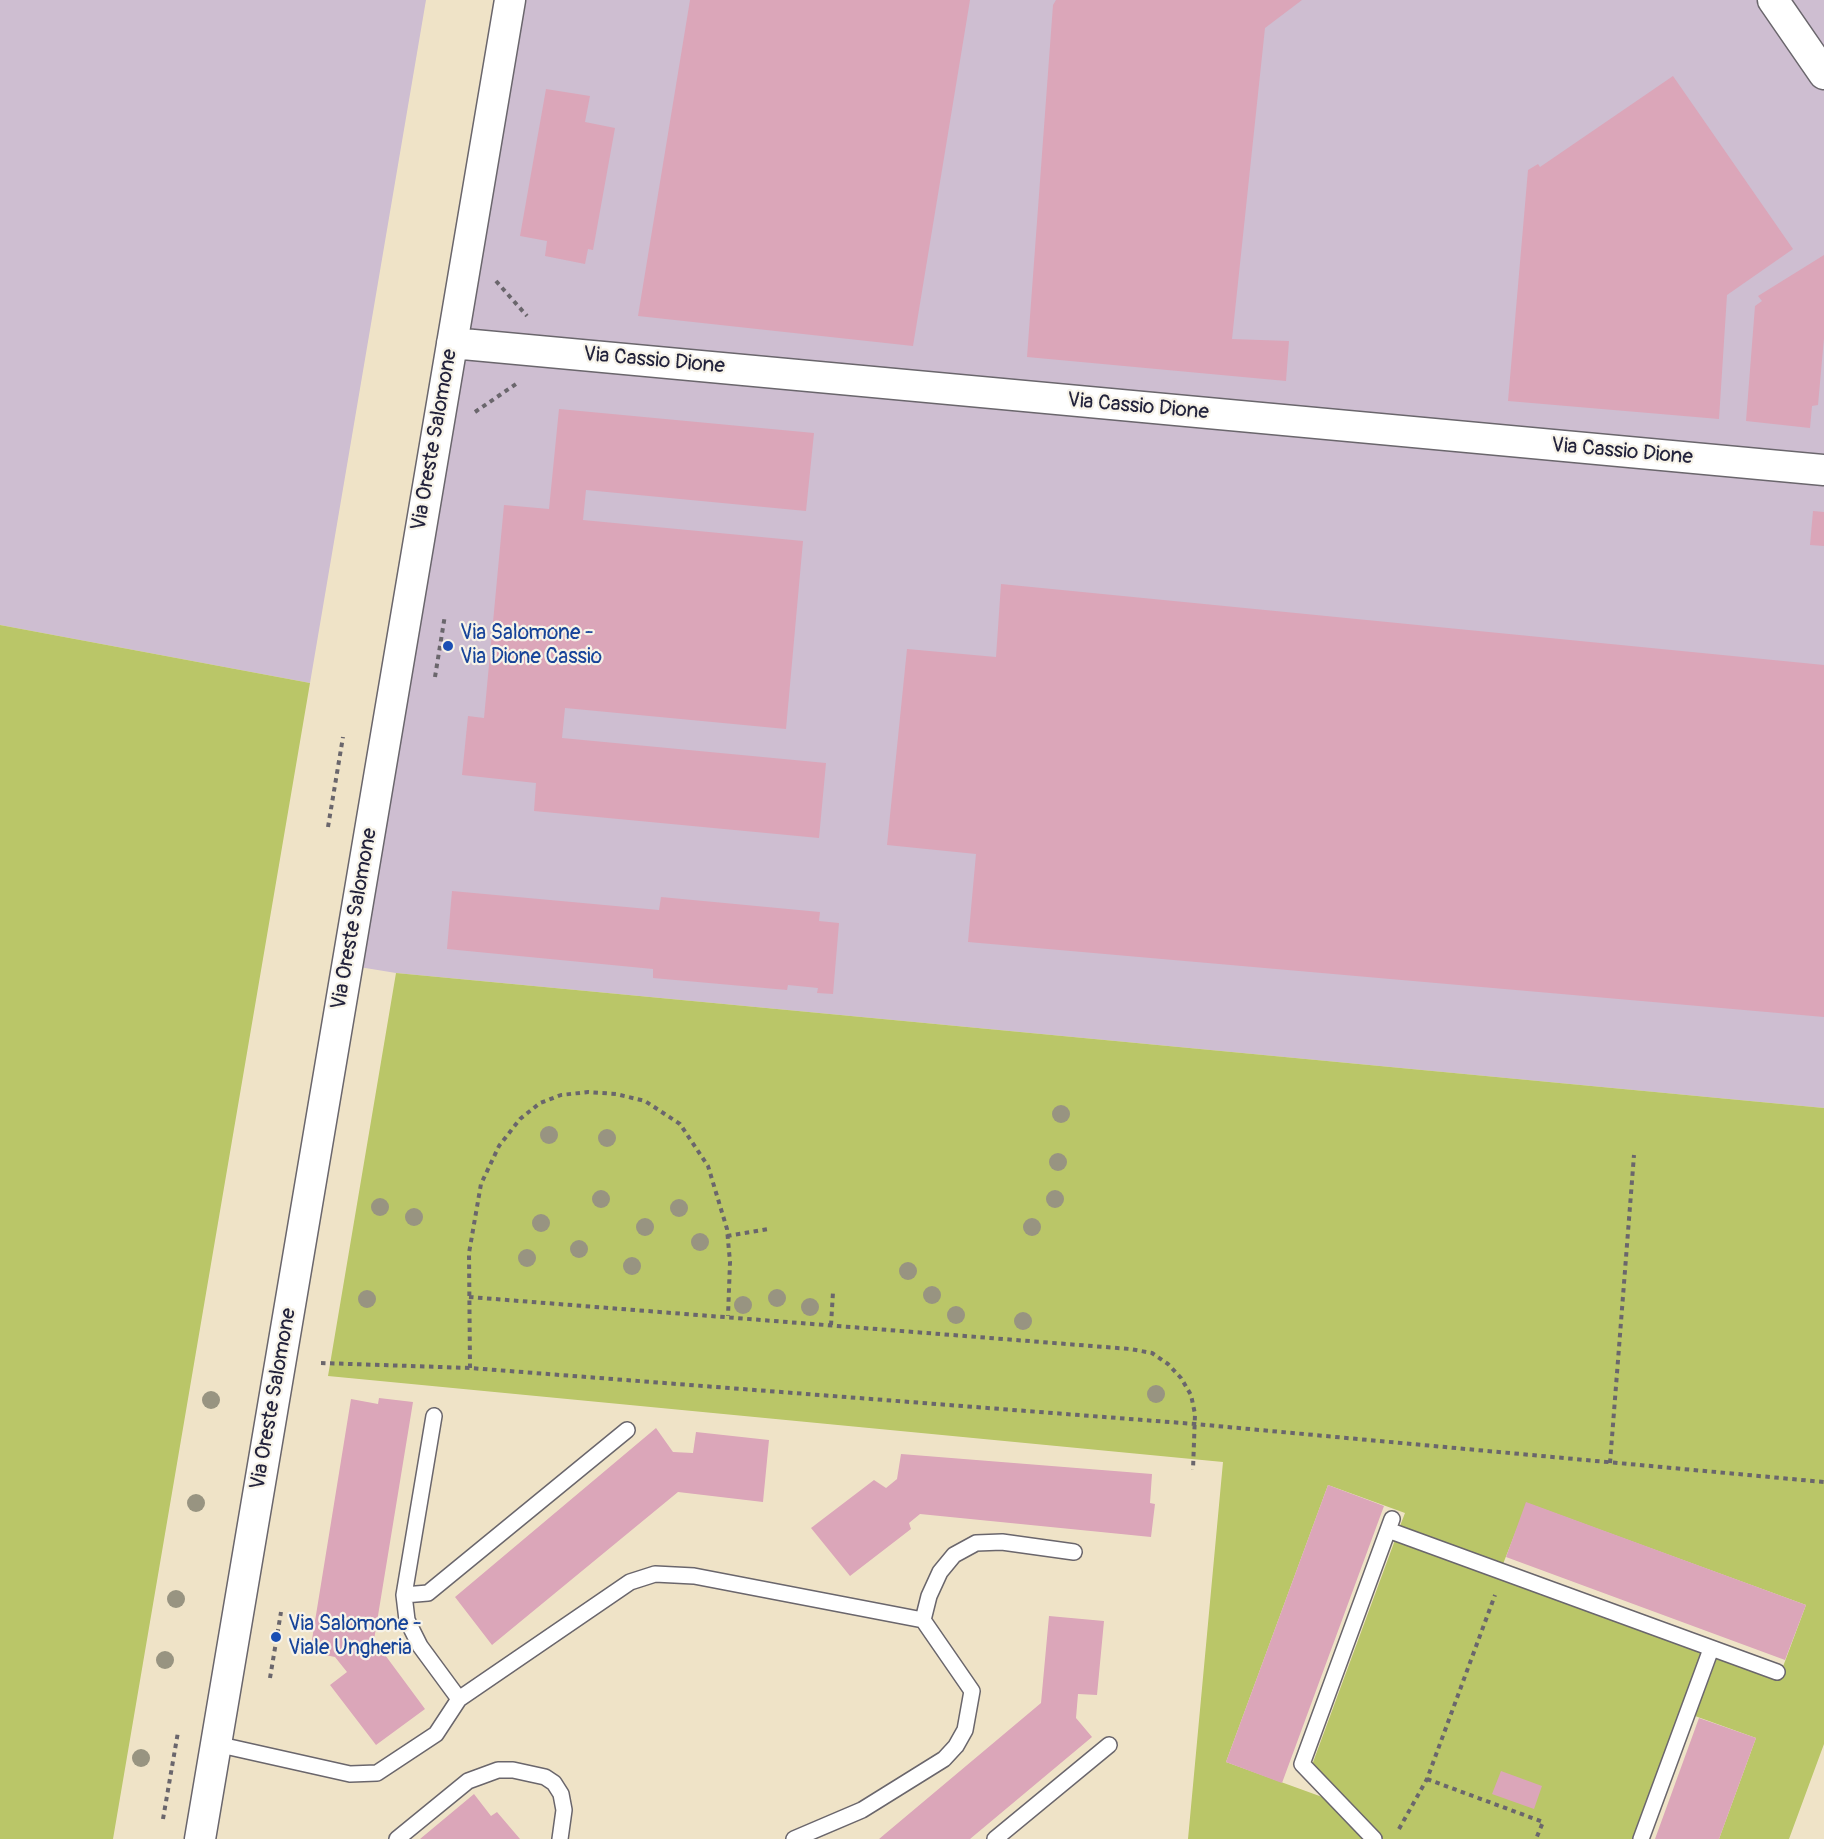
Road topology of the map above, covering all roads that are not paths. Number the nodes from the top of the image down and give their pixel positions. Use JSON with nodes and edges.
{"nodes":[{"id":1,"x":510,"y":0,"type":"edge"},
{"id":2,"x":1773,"y":0,"type":"edge"},
{"id":3,"x":1824,"y":74,"type":"edge"},
{"id":4,"x":452,"y":343,"type":"junction"},
{"id":5,"x":1824,"y":470,"type":"edge"},
{"id":6,"x":434,"y":1416,"type":"dead end"},
{"id":7,"x":627,"y":1430,"type":"dead end"},
{"id":8,"x":1074,"y":1552,"type":"dead end"},
{"id":9,"x":404,"y":1595,"type":"junction"},
{"id":10,"x":923,"y":1620,"type":"junction"},
{"id":11,"x":1711,"y":1649,"type":"junction"},
{"id":12,"x":1777,"y":1672,"type":"dead end"},
{"id":13,"x":459,"y":1699,"type":"junction"},
{"id":14,"x":216,"y":1744,"type":"junction"},
{"id":15,"x":1109,"y":1745,"type":"dead end"},
{"id":16,"x":200,"y":1839,"type":"edge"},
{"id":17,"x":398,"y":1839,"type":"edge"},
{"id":18,"x":560,"y":1839,"type":"edge"},
{"id":19,"x":794,"y":1839,"type":"edge"},
{"id":20,"x":995,"y":1839,"type":"edge"},
{"id":21,"x":1374,"y":1839,"type":"edge"},
{"id":22,"x":1641,"y":1839,"type":"edge"}],
"edges":[{"from":1,"to":4,"type":"street","name":"Via Oreste Salomone"},
{"from":2,"to":3,"type":"street"},
{"from":4,"to":5,"type":"street","name":"Via Cassio Dione"},
{"from":4,"to":14,"type":"street","name":"Via Oreste Salomone"},
{"from":6,"to":9,"type":"lane"},
{"from":7,"to":9,"type":"lane"},
{"from":8,"to":10,"type":"lane"},
{"from":9,"to":13,"type":"lane"},
{"from":10,"to":13,"type":"lane"},
{"from":10,"to":19,"type":"lane"},
{"from":11,"to":12,"type":"lane"},
{"from":11,"to":21,"type":"lane"},
{"from":11,"to":22,"type":"lane"},
{"from":13,"to":14,"type":"lane"},
{"from":14,"to":16,"type":"street","name":"Via Oreste Salomone"},
{"from":15,"to":20,"type":"lane"},
{"from":17,"to":18,"type":"lane"}]}
